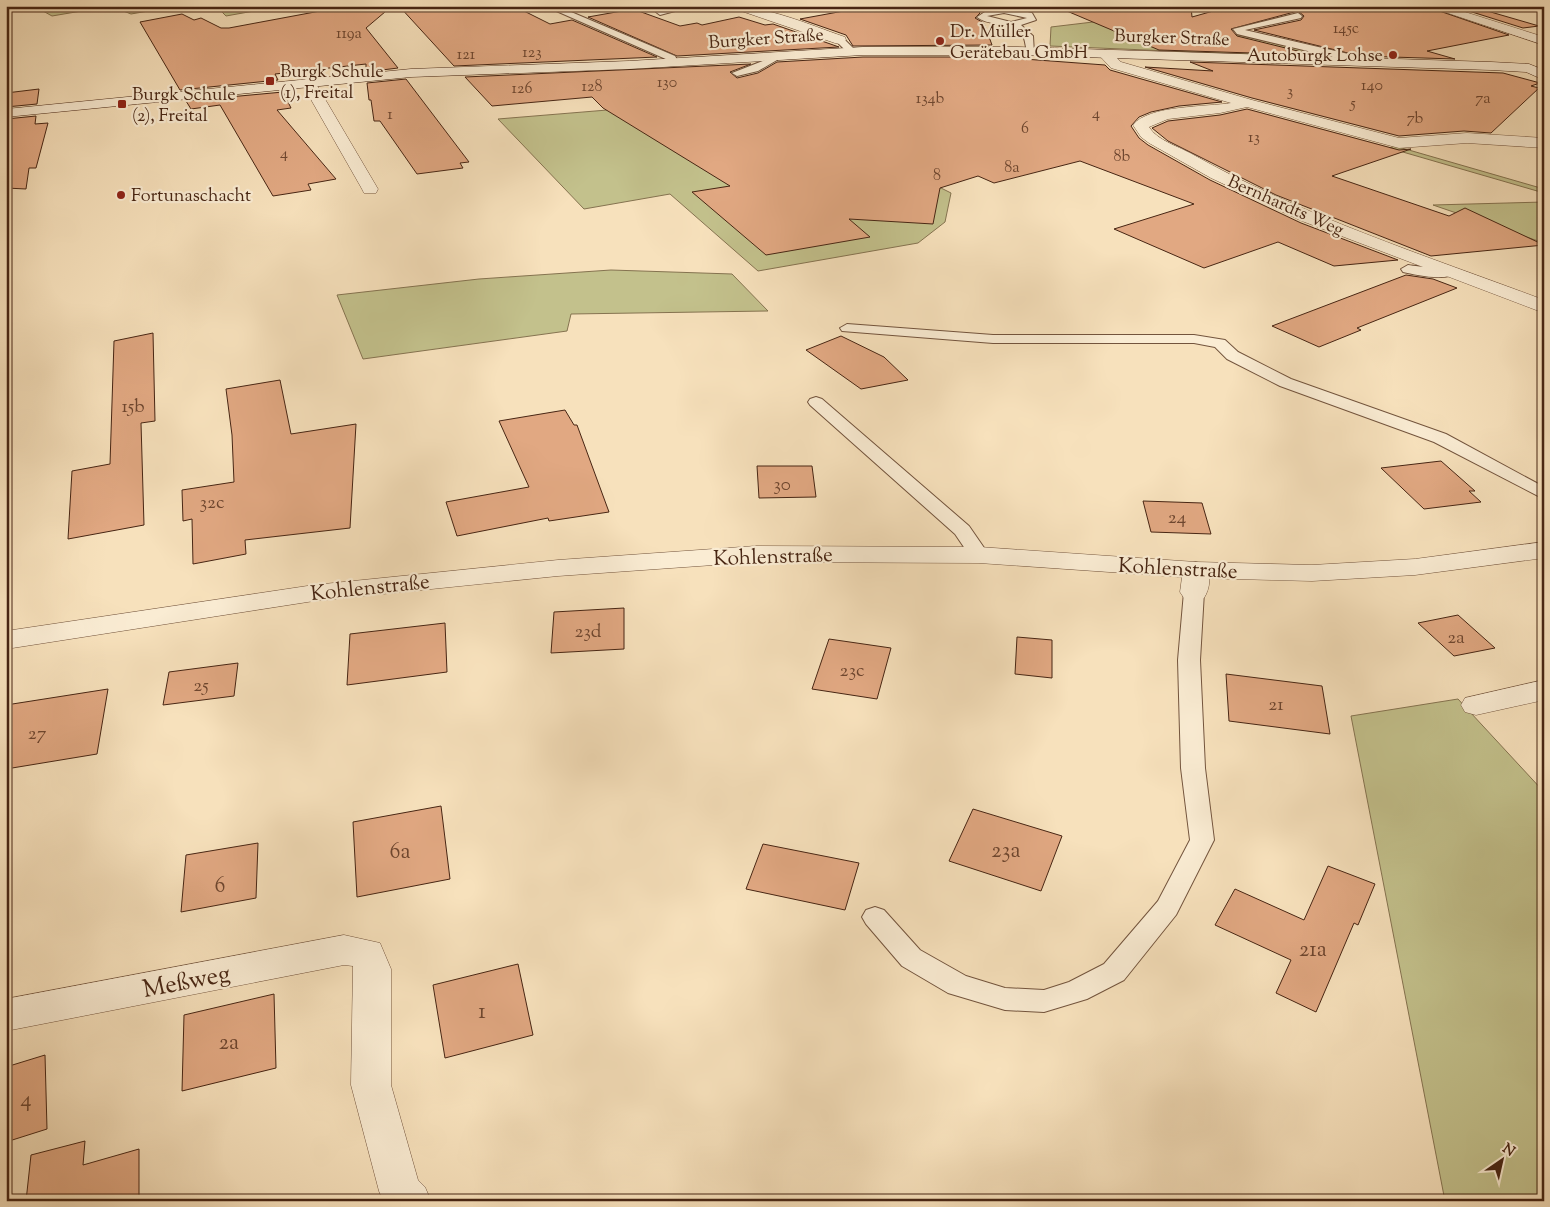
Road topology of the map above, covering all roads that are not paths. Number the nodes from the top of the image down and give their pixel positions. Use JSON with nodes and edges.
{"nodes":[{"id":1,"x":549,"y":6,"type":"edge"},
{"id":2,"x":690,"y":6,"type":"edge"},
{"id":3,"x":733,"y":6,"type":"edge"},
{"id":4,"x":1433,"y":6,"type":"edge"},
{"id":5,"x":660,"y":12,"type":"dead end"},
{"id":6,"x":1298,"y":16,"type":"dead end"},
{"id":7,"x":981,"y":17,"type":"junction"},
{"id":8,"x":969,"y":18,"type":"dead end"},
{"id":9,"x":1013,"y":24,"type":"junction"},
{"id":10,"x":840,"y":40,"type":"joint"},
{"id":11,"x":1544,"y":41,"type":"edge"},
{"id":12,"x":852,"y":51,"type":"junction"},
{"id":13,"x":1031,"y":52,"type":"junction"},
{"id":14,"x":1104,"y":54,"type":"junction"},
{"id":15,"x":768,"y":56,"type":"junction"},
{"id":16,"x":1359,"y":62,"type":"junction"},
{"id":17,"x":674,"y":63,"type":"junction"},
{"id":18,"x":1544,"y":63,"type":"edge"},
{"id":19,"x":1529,"y":68,"type":"junction"},
{"id":20,"x":737,"y":73,"type":"dead end"},
{"id":21,"x":1544,"y":76,"type":"edge"},
{"id":22,"x":308,"y":82,"type":"junction"},
{"id":23,"x":1247,"y":103,"type":"junction"},
{"id":24,"x":6,"y":113,"type":"edge"},
{"id":25,"x":1544,"y":143,"type":"edge"},
{"id":26,"x":370,"y":189,"type":"dead end"},
{"id":27,"x":1408,"y":269,"type":"dead end"},
{"id":28,"x":1450,"y":272,"type":"junction"},
{"id":29,"x":1544,"y":306,"type":"edge"},
{"id":30,"x":847,"y":328,"type":"dead end"},
{"id":31,"x":816,"y":402,"type":"dead end"},
{"id":32,"x":1544,"y":494,"type":"edge"},
{"id":33,"x":1544,"y":550,"type":"edge"},
{"id":34,"x":979,"y":555,"type":"junction"},
{"id":35,"x":1195,"y":581,"type":"junction"},
{"id":36,"x":6,"y":640,"type":"edge"},
{"id":37,"x":1544,"y":690,"type":"edge"},
{"id":38,"x":1476,"y":705,"type":"dead end"},
{"id":39,"x":875,"y":917,"type":"dead end"},
{"id":40,"x":6,"y":1015,"type":"edge"},
{"id":41,"x":410,"y":1201,"type":"edge"}],
"edges":[{"from":1,"to":17,"type":"lane"},
{"from":2,"to":5,"type":"lane"},
{"from":3,"to":10,"type":"street"},
{"from":4,"to":11,"type":"street"},
{"from":6,"to":16,"type":"lane"},
{"from":7,"to":8,"type":"lane"},
{"from":7,"to":9,"type":"lane"},
{"from":7,"to":9,"type":"lane"},
{"from":9,"to":13,"type":"lane"},
{"from":10,"to":12,"type":"lane"},
{"from":12,"to":13,"type":"street","name":"Burgker Straße"},
{"from":12,"to":15,"type":"street","name":"Burgker Straße"},
{"from":13,"to":14,"type":"street","name":"Burgker Straße"},
{"from":14,"to":16,"type":"street","name":"Burgker Straße"},
{"from":14,"to":23,"type":"street"},
{"from":15,"to":17,"type":"street","name":"Burgker Straße"},
{"from":15,"to":20,"type":"lane"},
{"from":16,"to":19,"type":"street","name":"Burgker Straße"},
{"from":17,"to":22,"type":"street","name":"Burgker Straße"},
{"from":18,"to":19,"type":"street","name":"Burgker Straße"},
{"from":19,"to":21,"type":"street","name":"Burgker Straße"},
{"from":22,"to":24,"type":"street","name":"Burgker Straße"},
{"from":22,"to":26,"type":"street"},
{"from":23,"to":25,"type":"street"},
{"from":23,"to":28,"type":"street","name":"Bernhardts Weg"},
{"from":27,"to":28,"type":"lane"},
{"from":28,"to":29,"type":"street","name":"Bernhardts Weg"},
{"from":30,"to":32,"type":"lane"},
{"from":31,"to":34,"type":"lane"},
{"from":33,"to":35,"type":"street","name":"Kohlenstraße"},
{"from":34,"to":35,"type":"street","name":"Kohlenstraße"},
{"from":34,"to":36,"type":"street","name":"Kohlenstraße"},
{"from":35,"to":39,"type":"lane"},
{"from":37,"to":38,"type":"street"},
{"from":40,"to":41,"type":"street","name":"Meßweg"}]}
